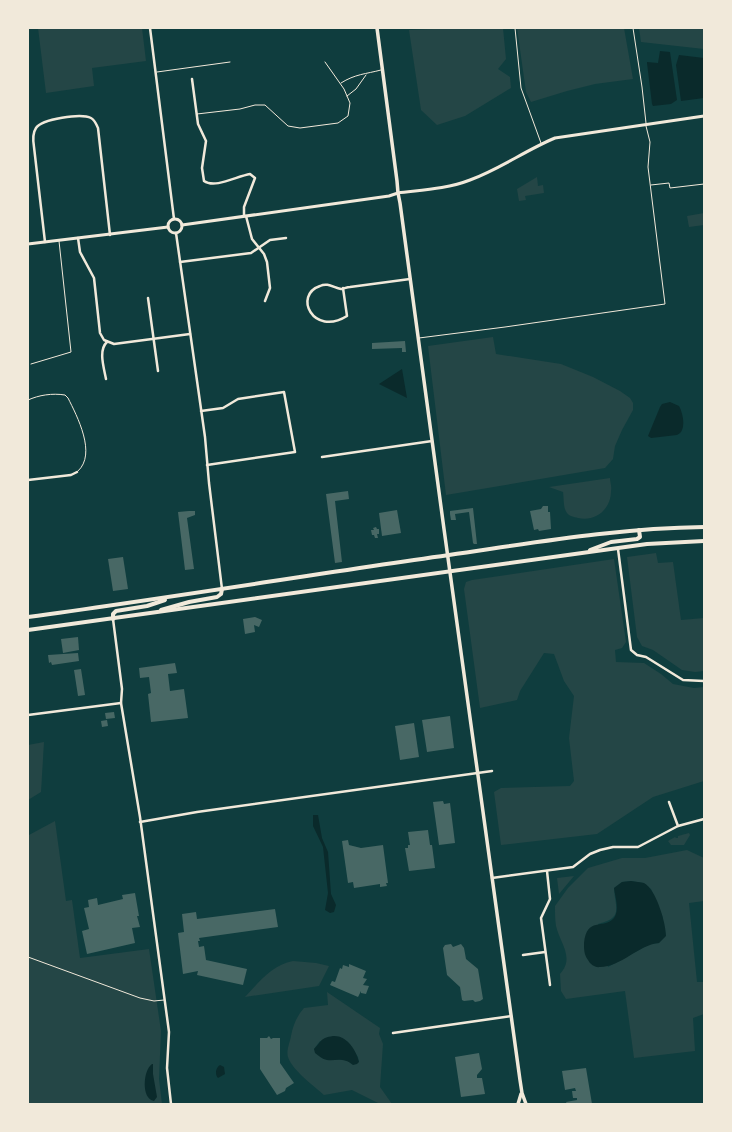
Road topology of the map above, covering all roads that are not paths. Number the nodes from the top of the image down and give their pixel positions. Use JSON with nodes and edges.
{"nodes":[{"id":1,"x":150,"y":28,"type":"edge"},
{"id":2,"x":377,"y":28,"type":"edge"},
{"id":3,"x":515,"y":28,"type":"edge"},
{"id":4,"x":633,"y":28,"type":"edge"},
{"id":5,"x":230,"y":62,"type":"dead end"},
{"id":6,"x":325,"y":62,"type":"dead end"},
{"id":7,"x":383,"y":70,"type":"junction"},
{"id":8,"x":156,"y":72,"type":"junction"},
{"id":9,"x":366,"y":74,"type":"junction"},
{"id":10,"x":192,"y":79,"type":"dead end"},
{"id":11,"x":340,"y":83,"type":"junction"},
{"id":12,"x":347,"y":96,"type":"junction"},
{"id":13,"x":196,"y":114,"type":"junction"},
{"id":14,"x":704,"y":116,"type":"edge"},
{"id":15,"x":646,"y":124,"type":"junction"},
{"id":16,"x":541,"y":144,"type":"junction"},
{"id":17,"x":704,"y":184,"type":"edge"},
{"id":18,"x":650,"y":186,"type":"junction"},
{"id":19,"x":398,"y":193,"type":"junction"},
{"id":20,"x":245,"y":216,"type":"junction"},
{"id":21,"x":174,"y":219,"type":"junction"},
{"id":22,"x":182,"y":225,"type":"junction"},
{"id":23,"x":168,"y":227,"type":"junction"},
{"id":24,"x":176,"y":233,"type":"junction"},
{"id":25,"x":110,"y":234,"type":"junction"},
{"id":26,"x":78,"y":238,"type":"junction"},
{"id":27,"x":286,"y":238,"type":"dead end"},
{"id":28,"x":59,"y":240,"type":"junction"},
{"id":29,"x":45,"y":242,"type":"junction"},
{"id":30,"x":28,"y":244,"type":"edge"},
{"id":31,"x":259,"y":248,"type":"junction"},
{"id":32,"x":180,"y":262,"type":"junction"},
{"id":33,"x":410,"y":279,"type":"junction"},
{"id":34,"x":343,"y":288,"type":"junction"},
{"id":35,"x":148,"y":298,"type":"dead end"},
{"id":36,"x":265,"y":301,"type":"dead end"},
{"id":37,"x":190,"y":334,"type":"junction"},
{"id":38,"x":418,"y":338,"type":"junction"},
{"id":39,"x":153,"y":339,"type":"junction"},
{"id":40,"x":107,"y":342,"type":"junction"},
{"id":41,"x":32,"y":364,"type":"dead end"},
{"id":42,"x":158,"y":372,"type":"dead end"},
{"id":43,"x":106,"y":379,"type":"dead end"},
{"id":44,"x":28,"y":400,"type":"edge"},
{"id":45,"x":201,"y":411,"type":"junction"},
{"id":46,"x":432,"y":441,"type":"junction"},
{"id":47,"x":322,"y":457,"type":"dead end"},
{"id":48,"x":207,"y":465,"type":"junction"},
{"id":49,"x":77,"y":472,"type":"joint"},
{"id":50,"x":28,"y":480,"type":"edge"},
{"id":51,"x":704,"y":527,"type":"edge"},
{"id":52,"x":639,"y":530,"type":"junction"},
{"id":53,"x":704,"y":541,"type":"edge"},
{"id":54,"x":618,"y":548,"type":"junction"},
{"id":55,"x":582,"y":553,"type":"junction"},
{"id":56,"x":448,"y":555,"type":"junction"},
{"id":57,"x":450,"y":571,"type":"junction"},
{"id":58,"x":222,"y":589,"type":"junction"},
{"id":59,"x":172,"y":597,"type":"junction"},
{"id":60,"x":153,"y":613,"type":"junction"},
{"id":61,"x":28,"y":617,"type":"edge"},
{"id":62,"x":113,"y":619,"type":"junction"},
{"id":63,"x":28,"y":630,"type":"edge"},
{"id":64,"x":704,"y":681,"type":"edge"},
{"id":65,"x":121,"y":703,"type":"junction"},
{"id":66,"x":28,"y":716,"type":"edge"},
{"id":67,"x":492,"y":771,"type":"dead end"},
{"id":68,"x":478,"y":773,"type":"junction"},
{"id":69,"x":669,"y":802,"type":"dead end"},
{"id":70,"x":704,"y":819,"type":"edge"},
{"id":71,"x":140,"y":822,"type":"junction"},
{"id":72,"x":678,"y":826,"type":"junction"},
{"id":73,"x":547,"y":871,"type":"junction"},
{"id":74,"x":492,"y":878,"type":"junction"},
{"id":75,"x":545,"y":952,"type":"junction"},
{"id":76,"x":523,"y":955,"type":"dead end"},
{"id":77,"x":28,"y":957,"type":"edge"},
{"id":78,"x":550,"y":985,"type":"dead end"},
{"id":79,"x":165,"y":999,"type":"junction"},
{"id":80,"x":511,"y":1016,"type":"junction"},
{"id":81,"x":393,"y":1034,"type":"dead end"},
{"id":82,"x":522,"y":1093,"type":"junction"},
{"id":83,"x":171,"y":1104,"type":"edge"},
{"id":84,"x":518,"y":1104,"type":"edge"},
{"id":85,"x":526,"y":1104,"type":"edge"}],
"edges":[{"from":1,"to":8,"type":"street"},
{"from":2,"to":7,"type":"main road"},
{"from":3,"to":16,"type":"lane"},
{"from":4,"to":15,"type":"lane"},
{"from":5,"to":8,"type":"lane"},
{"from":6,"to":11,"type":"lane"},
{"from":7,"to":9,"type":"lane"},
{"from":7,"to":19,"type":"main road"},
{"from":8,"to":21,"type":"street"},
{"from":9,"to":11,"type":"lane"},
{"from":9,"to":12,"type":"lane"},
{"from":10,"to":13,"type":"street"},
{"from":11,"to":12,"type":"lane"},
{"from":12,"to":13,"type":"lane"},
{"from":13,"to":20,"type":"street"},
{"from":14,"to":15,"type":"street"},
{"from":15,"to":16,"type":"street"},
{"from":15,"to":18,"type":"lane"},
{"from":16,"to":19,"type":"street"},
{"from":17,"to":18,"type":"lane"},
{"from":18,"to":38,"type":"lane"},
{"from":19,"to":20,"type":"street"},
{"from":19,"to":33,"type":"main road"},
{"from":20,"to":22,"type":"street"},
{"from":20,"to":31,"type":"street"},
{"from":21,"to":22,"type":"street"},
{"from":21,"to":23,"type":"street"},
{"from":22,"to":24,"type":"street"},
{"from":23,"to":24,"type":"street"},
{"from":23,"to":25,"type":"street"},
{"from":24,"to":32,"type":"street"},
{"from":25,"to":26,"type":"street"},
{"from":25,"to":29,"type":"street"},
{"from":26,"to":28,"type":"street"},
{"from":26,"to":40,"type":"street"},
{"from":27,"to":31,"type":"street"},
{"from":28,"to":29,"type":"street"},
{"from":28,"to":41,"type":"lane"},
{"from":29,"to":30,"type":"street"},
{"from":31,"to":32,"type":"street"},
{"from":31,"to":36,"type":"street"},
{"from":32,"to":37,"type":"street"},
{"from":33,"to":34,"type":"street"},
{"from":33,"to":38,"type":"main road"},
{"from":34,"to":34,"type":"street"},
{"from":35,"to":39,"type":"street"},
{"from":37,"to":39,"type":"street"},
{"from":37,"to":45,"type":"street"},
{"from":38,"to":46,"type":"main road"},
{"from":39,"to":40,"type":"street"},
{"from":39,"to":42,"type":"street"},
{"from":40,"to":43,"type":"street"},
{"from":44,"to":49,"type":"lane"},
{"from":45,"to":48,"type":"street"},
{"from":45,"to":48,"type":"street"},
{"from":46,"to":47,"type":"street"},
{"from":46,"to":56,"type":"main road"},
{"from":48,"to":58,"type":"street"},
{"from":49,"to":50,"type":"street"},
{"from":51,"to":52,"type":"main road"},
{"from":52,"to":55,"type":"main road"},
{"from":52,"to":56,"type":"main road"},
{"from":53,"to":54,"type":"main road"},
{"from":54,"to":55,"type":"main road"},
{"from":54,"to":64,"type":"street"},
{"from":55,"to":57,"type":"main road"},
{"from":56,"to":57,"type":"main road"},
{"from":56,"to":58,"type":"main road"},
{"from":57,"to":60,"type":"main road"},
{"from":57,"to":68,"type":"main road"},
{"from":58,"to":59,"type":"main road"},
{"from":58,"to":60,"type":"main road"},
{"from":59,"to":61,"type":"main road"},
{"from":59,"to":62,"type":"main road"},
{"from":60,"to":62,"type":"main road"},
{"from":62,"to":63,"type":"main road"},
{"from":62,"to":65,"type":"street"},
{"from":65,"to":66,"type":"street"},
{"from":65,"to":71,"type":"street"},
{"from":67,"to":68,"type":"street"},
{"from":68,"to":71,"type":"street"},
{"from":68,"to":74,"type":"main road"},
{"from":69,"to":72,"type":"street"},
{"from":70,"to":72,"type":"street"},
{"from":71,"to":79,"type":"street"},
{"from":72,"to":73,"type":"street"},
{"from":73,"to":74,"type":"street"},
{"from":73,"to":75,"type":"street"},
{"from":74,"to":80,"type":"main road"},
{"from":75,"to":76,"type":"street"},
{"from":75,"to":78,"type":"street"},
{"from":77,"to":79,"type":"lane"},
{"from":79,"to":83,"type":"street"},
{"from":80,"to":81,"type":"street"},
{"from":80,"to":82,"type":"main road"},
{"from":82,"to":84,"type":"main road"},
{"from":82,"to":85,"type":"main road"}]}
